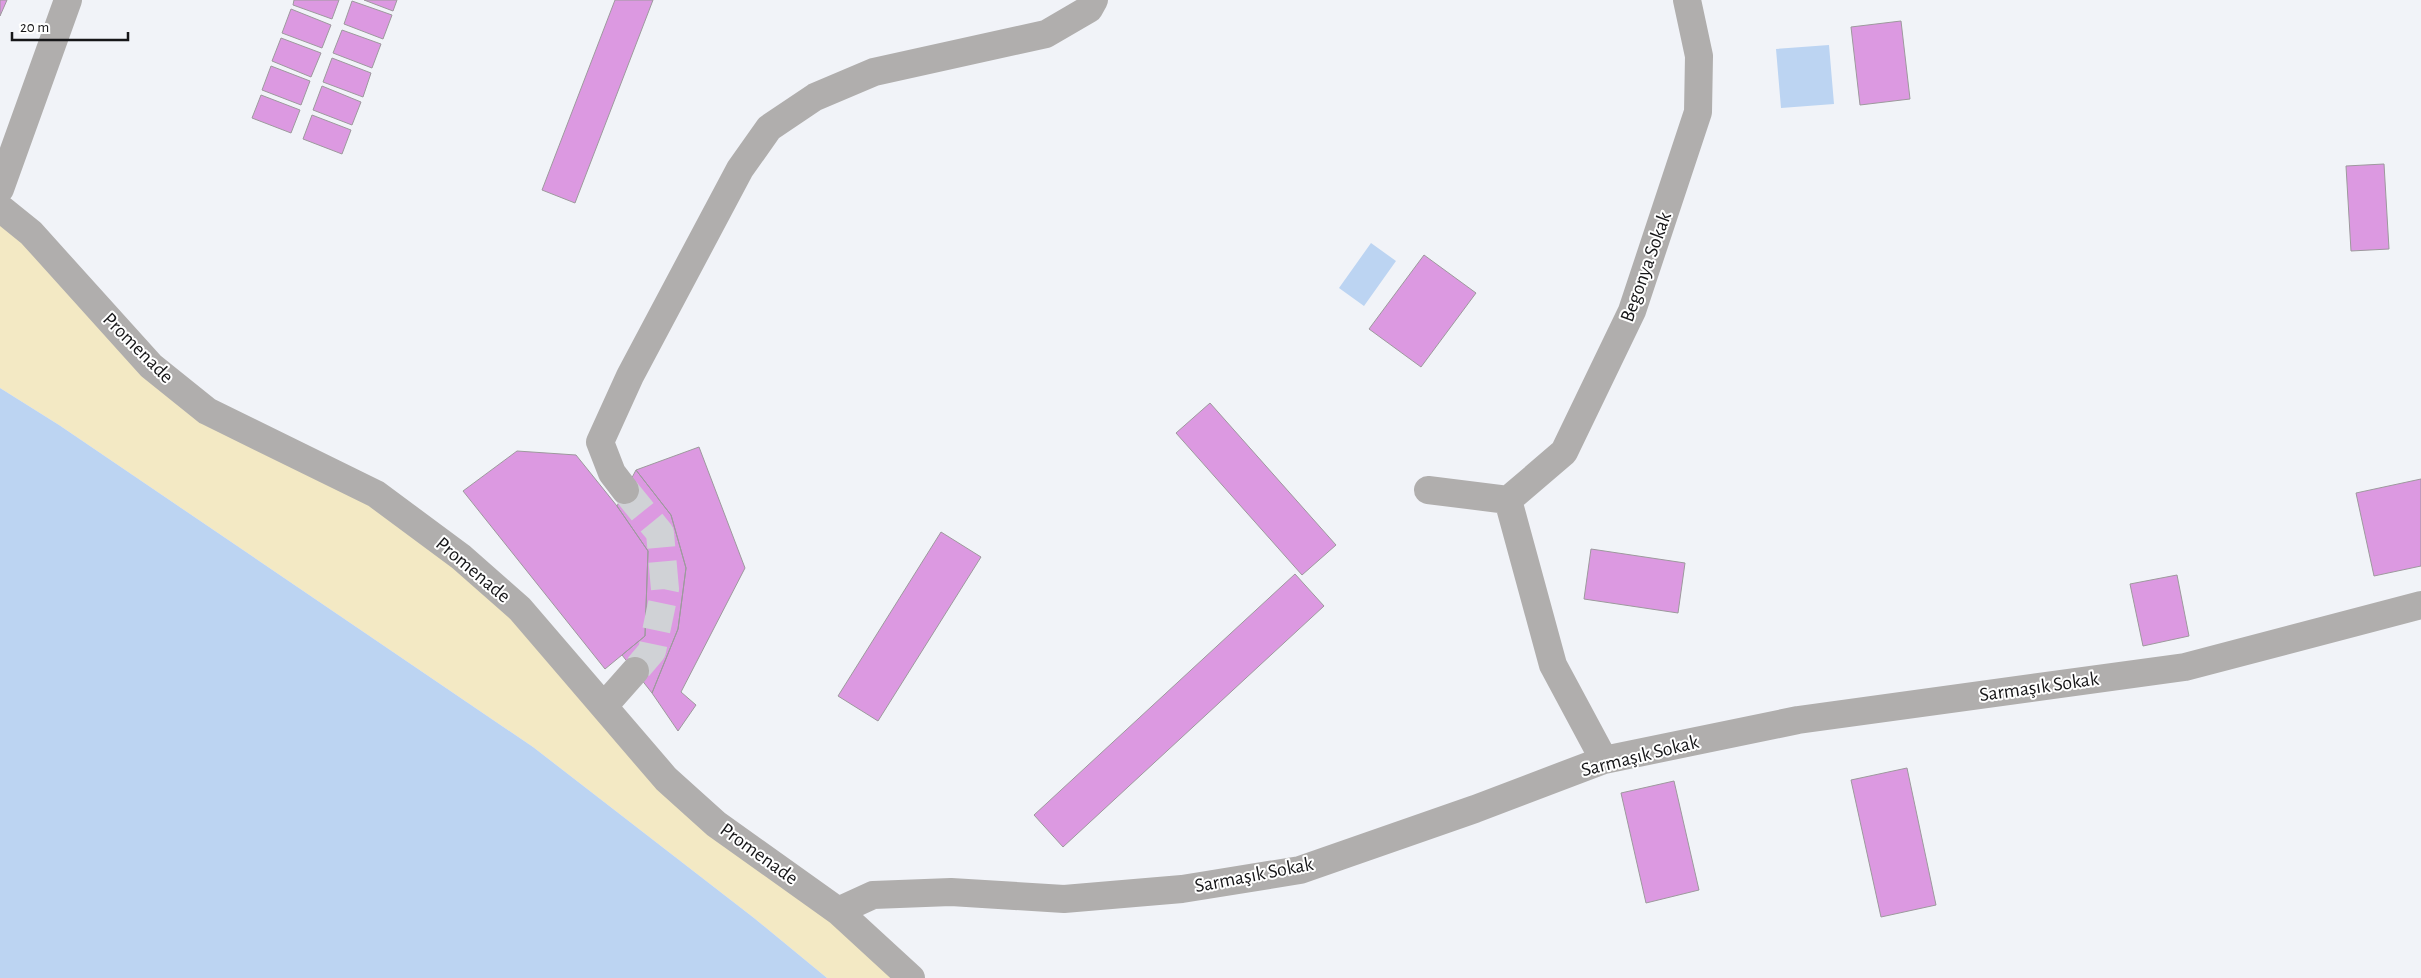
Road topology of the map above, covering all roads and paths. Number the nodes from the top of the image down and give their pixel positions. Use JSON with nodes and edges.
{"nodes":[{"id":1,"x":68,"y":0,"type":"edge"},
{"id":2,"x":1094,"y":0,"type":"edge"},
{"id":3,"x":1687,"y":0,"type":"edge"},
{"id":4,"x":0,"y":189,"type":"edge"},
{"id":5,"x":0,"y":208,"type":"edge"},
{"id":6,"x":625,"y":490,"type":"tunnel mouth"},
{"id":7,"x":1428,"y":490,"type":"dead end"},
{"id":8,"x":1508,"y":500,"type":"junction"},
{"id":9,"x":2421,"y":605,"type":"edge"},
{"id":10,"x":634,"y":671,"type":"tunnel mouth"},
{"id":11,"x":604,"y":706,"type":"junction"},
{"id":12,"x":1604,"y":760,"type":"junction"},
{"id":13,"x":838,"y":911,"type":"junction"},
{"id":14,"x":911,"y":978,"type":"edge"}],
"edges":[{"from":1,"to":4,"type":"street"},
{"from":2,"to":6,"type":"street"},
{"from":3,"to":8,"type":"street","name":"Begonya Sokak"},
{"from":5,"to":11,"type":"street","name":"Promenade"},
{"from":7,"to":8,"type":"street"},
{"from":8,"to":12,"type":"street"},
{"from":9,"to":12,"type":"street","name":"Sarmaşık Sokak"},
{"from":10,"to":11,"type":"street"},
{"from":11,"to":13,"type":"street","name":"Promenade"},
{"from":12,"to":13,"type":"street","name":"Sarmaşık Sokak"},
{"from":13,"to":14,"type":"street","name":"Promenade"}]}
